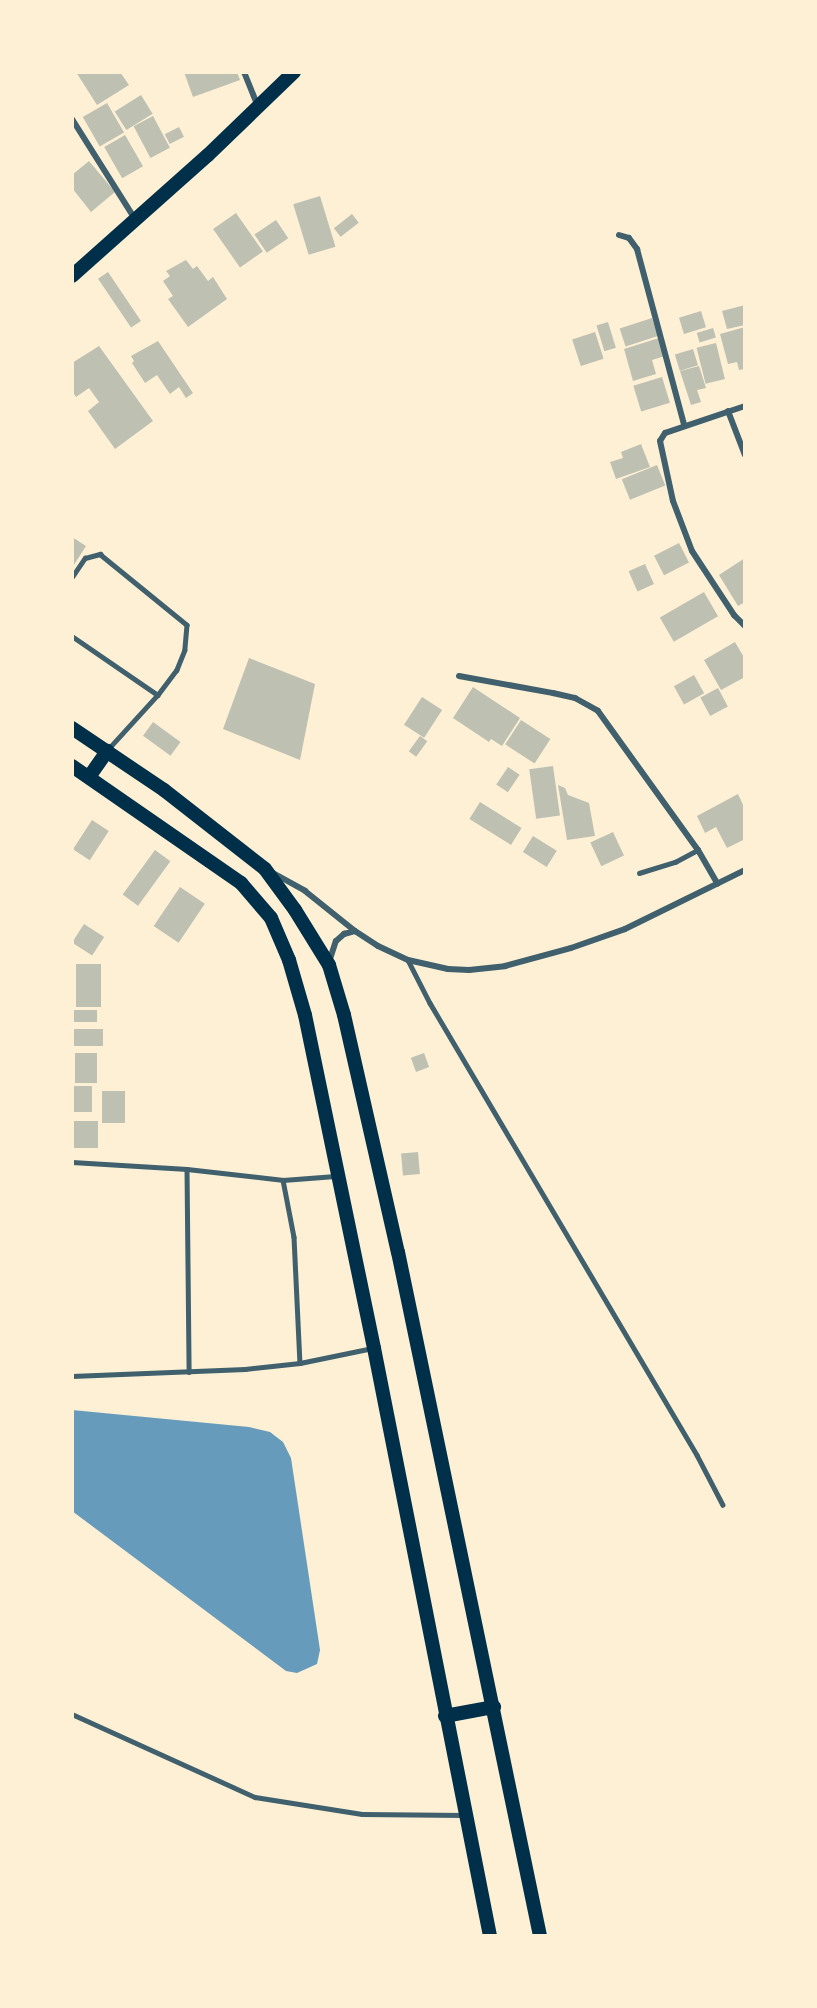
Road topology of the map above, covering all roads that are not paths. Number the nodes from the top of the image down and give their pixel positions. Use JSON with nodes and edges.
{"nodes":[{"id":1,"x":244,"y":72,"type":"edge"},
{"id":2,"x":294,"y":72,"type":"edge"},
{"id":3,"x":258,"y":107,"type":"junction"},
{"id":4,"x":72,"y":119,"type":"edge"},
{"id":5,"x":135,"y":219,"type":"junction"},
{"id":6,"x":619,"y":235,"type":"dead end"},
{"id":7,"x":72,"y":276,"type":"edge"},
{"id":8,"x":745,"y":406,"type":"edge"},
{"id":9,"x":728,"y":411,"type":"junction"},
{"id":10,"x":684,"y":425,"type":"junction"},
{"id":11,"x":745,"y":455,"type":"edge"},
{"id":12,"x":72,"y":577,"type":"edge"},
{"id":13,"x":745,"y":626,"type":"edge"},
{"id":14,"x":72,"y":636,"type":"edge"},
{"id":15,"x":459,"y":676,"type":"dead end"},
{"id":16,"x":158,"y":696,"type":"junction"},
{"id":17,"x":72,"y":728,"type":"edge"},
{"id":18,"x":107,"y":751,"type":"junction"},
{"id":19,"x":72,"y":766,"type":"edge"},
{"id":20,"x":90,"y":777,"type":"junction"},
{"id":21,"x":698,"y":850,"type":"junction"},
{"id":22,"x":265,"y":869,"type":"junction"},
{"id":23,"x":745,"y":870,"type":"edge"},
{"id":24,"x":639,"y":873,"type":"dead end"},
{"id":25,"x":718,"y":884,"type":"junction"},
{"id":26,"x":355,"y":931,"type":"junction"},
{"id":27,"x":408,"y":960,"type":"junction"},
{"id":28,"x":329,"y":965,"type":"junction"},
{"id":29,"x":72,"y":1162,"type":"edge"},
{"id":30,"x":187,"y":1169,"type":"junction"},
{"id":31,"x":337,"y":1176,"type":"junction"},
{"id":32,"x":283,"y":1180,"type":"junction"},
{"id":33,"x":374,"y":1348,"type":"junction"},
{"id":34,"x":300,"y":1363,"type":"junction"},
{"id":35,"x":189,"y":1372,"type":"junction"},
{"id":36,"x":72,"y":1376,"type":"edge"},
{"id":37,"x":723,"y":1505,"type":"dead end"},
{"id":38,"x":494,"y":1707,"type":"junction"},
{"id":39,"x":72,"y":1714,"type":"edge"},
{"id":40,"x":445,"y":1716,"type":"junction"},
{"id":41,"x":464,"y":1815,"type":"junction"},
{"id":42,"x":490,"y":1936,"type":"edge"},
{"id":43,"x":540,"y":1936,"type":"edge"}],
"edges":[{"from":1,"to":3,"type":"street"},
{"from":2,"to":3,"type":"main road"},
{"from":3,"to":5,"type":"main road"},
{"from":4,"to":5,"type":"street"},
{"from":5,"to":7,"type":"main road"},
{"from":6,"to":10,"type":"street"},
{"from":8,"to":9,"type":"street"},
{"from":9,"to":10,"type":"street"},
{"from":9,"to":11,"type":"street"},
{"from":10,"to":13,"type":"street"},
{"from":12,"to":16,"type":"lane"},
{"from":14,"to":16,"type":"lane"},
{"from":15,"to":21,"type":"street"},
{"from":16,"to":18,"type":"lane"},
{"from":17,"to":18,"type":"main road"},
{"from":18,"to":20,"type":"main road"},
{"from":18,"to":22,"type":"main road"},
{"from":19,"to":20,"type":"main road"},
{"from":20,"to":31,"type":"main road"},
{"from":21,"to":24,"type":"lane"},
{"from":21,"to":25,"type":"street"},
{"from":22,"to":26,"type":"street"},
{"from":22,"to":28,"type":"main road"},
{"from":23,"to":25,"type":"street"},
{"from":25,"to":27,"type":"street"},
{"from":26,"to":27,"type":"street"},
{"from":26,"to":28,"type":"street"},
{"from":27,"to":37,"type":"lane"},
{"from":28,"to":38,"type":"main road"},
{"from":29,"to":30,"type":"lane"},
{"from":30,"to":32,"type":"lane"},
{"from":30,"to":35,"type":"lane"},
{"from":31,"to":32,"type":"lane"},
{"from":31,"to":33,"type":"main road"},
{"from":32,"to":34,"type":"lane"},
{"from":33,"to":34,"type":"lane"},
{"from":33,"to":40,"type":"main road"},
{"from":34,"to":35,"type":"lane"},
{"from":35,"to":36,"type":"lane"},
{"from":38,"to":40,"type":"main road"},
{"from":38,"to":43,"type":"main road"},
{"from":39,"to":41,"type":"lane"},
{"from":40,"to":41,"type":"main road"},
{"from":41,"to":42,"type":"main road"}]}
